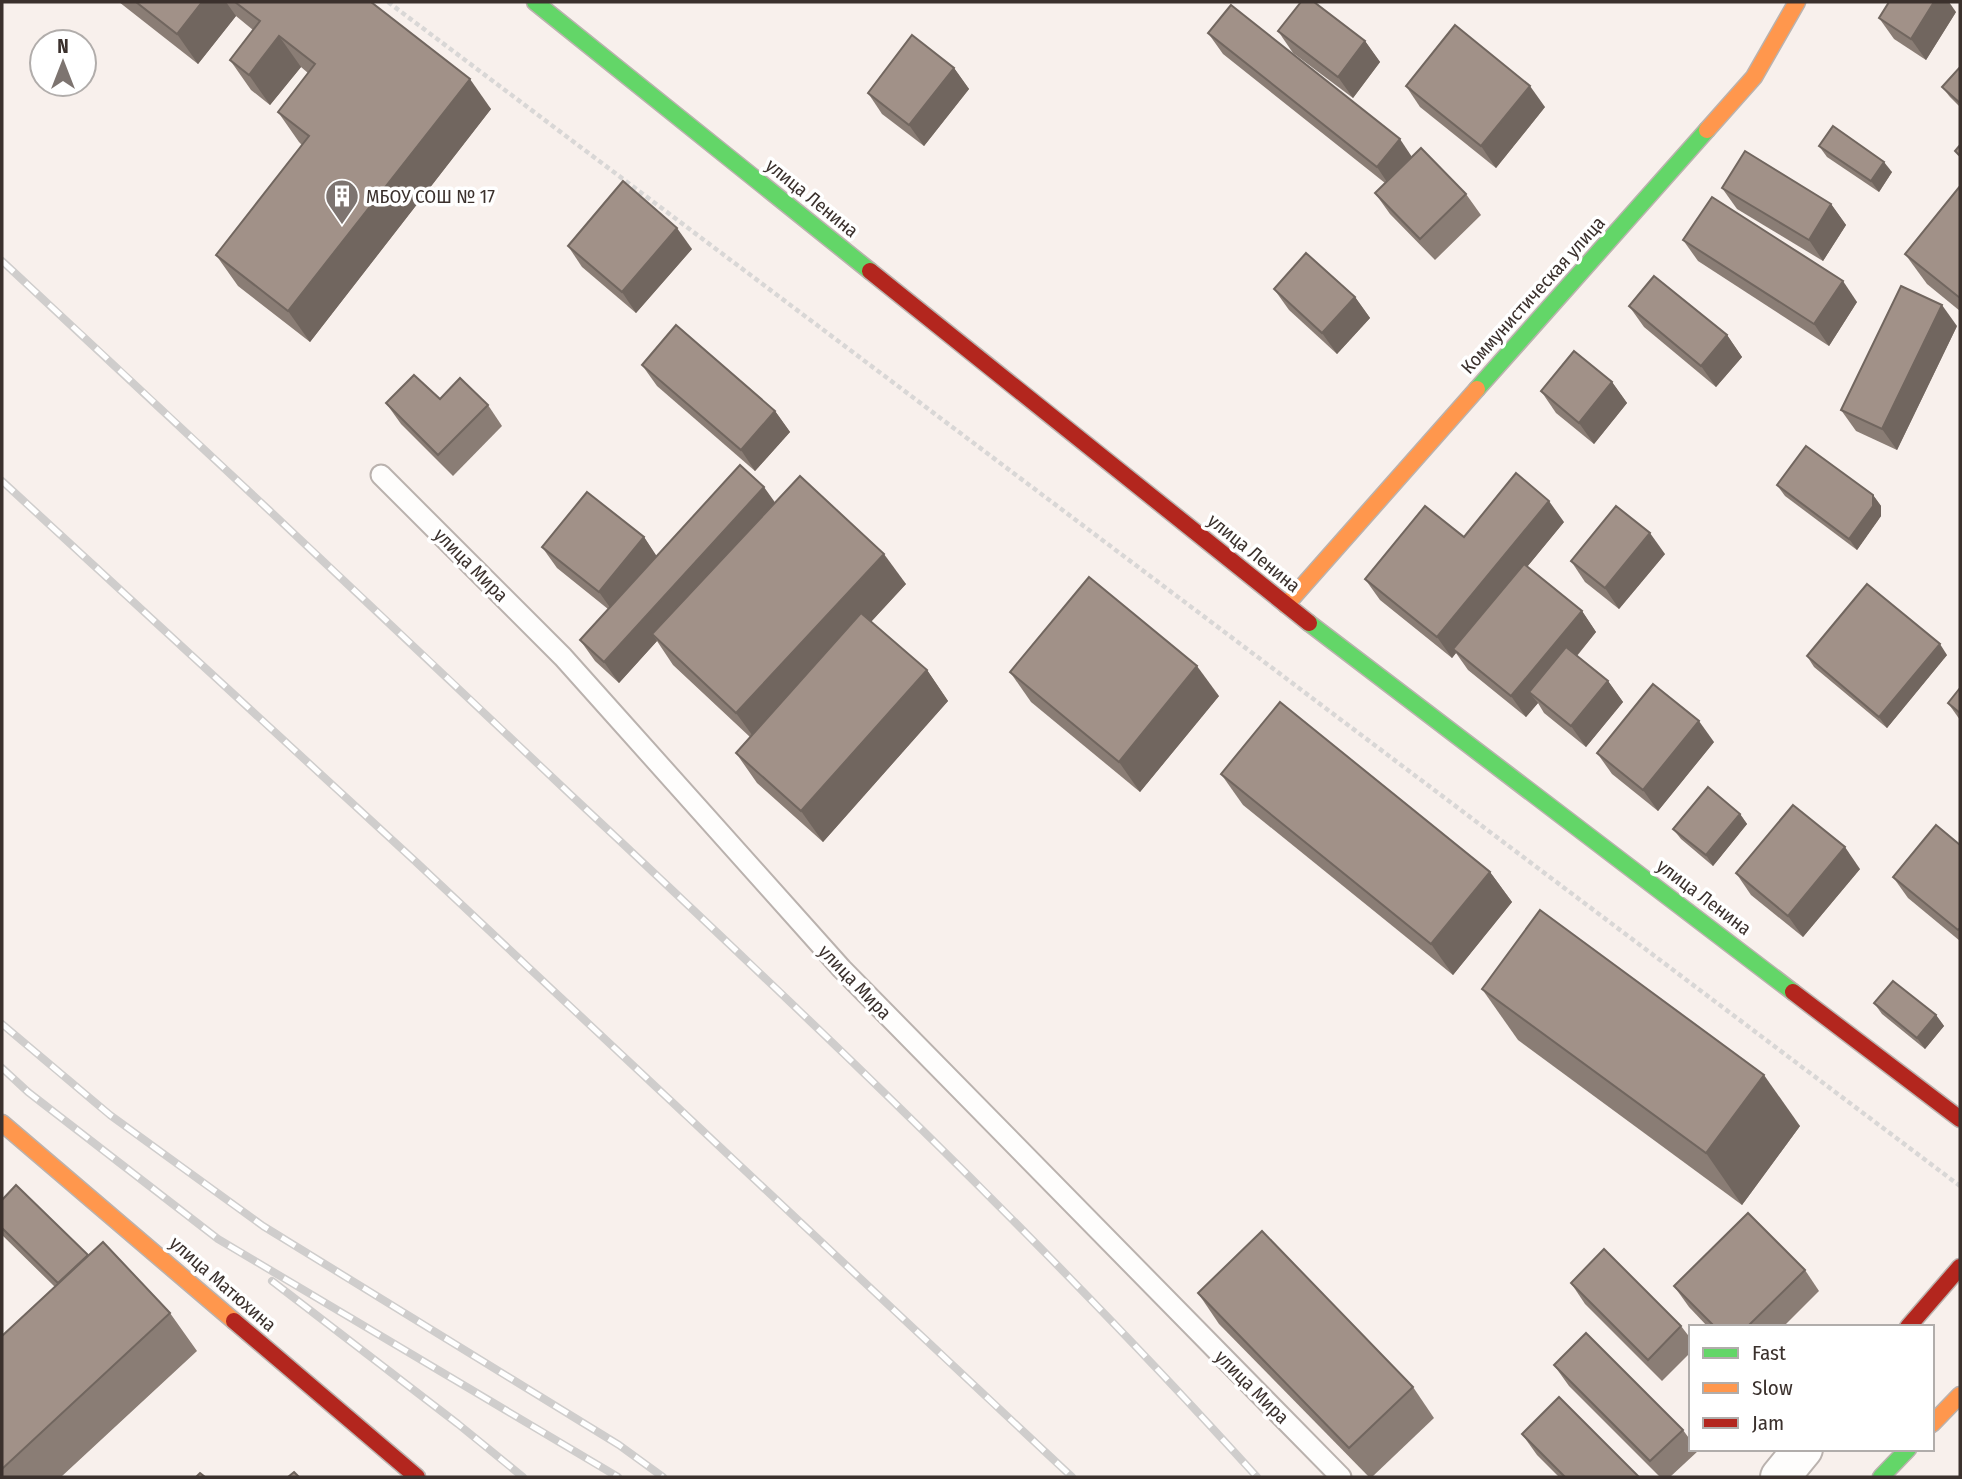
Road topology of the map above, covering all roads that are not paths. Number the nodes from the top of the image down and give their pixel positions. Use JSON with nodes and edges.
{"nodes":[{"id":1,"x":535,"y":2,"type":"edge"},
{"id":2,"x":1797,"y":2,"type":"edge"},
{"id":3,"x":381,"y":475,"type":"dead end"},
{"id":4,"x":1286,"y":606,"type":"junction"},
{"id":5,"x":1960,"y":1119,"type":"edge"},
{"id":6,"x":2,"y":1123,"type":"edge"},
{"id":7,"x":1960,"y":1267,"type":"edge"},
{"id":8,"x":1910,"y":1325,"type":"edge"},
{"id":9,"x":1960,"y":1395,"type":"edge"},
{"id":10,"x":1934,"y":1422,"type":"edge"},
{"id":11,"x":1801,"y":1451,"type":"edge"},
{"id":12,"x":1906,"y":1451,"type":"edge"},
{"id":13,"x":417,"y":1477,"type":"edge"},
{"id":14,"x":1341,"y":1477,"type":"edge"},
{"id":15,"x":1780,"y":1477,"type":"edge"},
{"id":16,"x":1881,"y":1477,"type":"edge"}],
"edges":[{"from":1,"to":4,"type":"street","name":"улица Ленина"},
{"from":2,"to":4,"type":"street","name":"Коммунистическая улица"},
{"from":3,"to":14,"type":"lane","name":"улица Мира"},
{"from":4,"to":5,"type":"street","name":"улица Ленина"},
{"from":6,"to":13,"type":"street","name":"улица Матюхина"},
{"from":7,"to":8,"type":"street"},
{"from":9,"to":10,"type":"street"},
{"from":11,"to":15,"type":"street"},
{"from":12,"to":16,"type":"street"}]}
